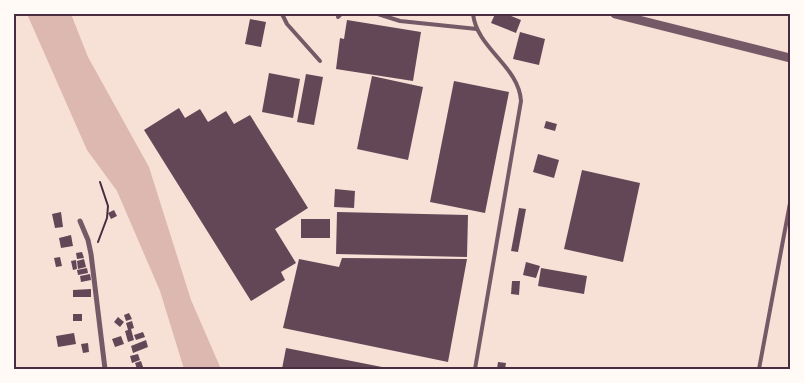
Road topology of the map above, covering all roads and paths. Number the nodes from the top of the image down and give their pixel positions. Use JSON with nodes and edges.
{"nodes":[{"id":1,"x":282,"y":14,"type":"edge"},
{"id":2,"x":378,"y":14,"type":"edge"},
{"id":3,"x":473,"y":14,"type":"edge"},
{"id":4,"x":615,"y":14,"type":"edge"},
{"id":5,"x":477,"y":29,"type":"junction"},
{"id":6,"x":790,"y":58,"type":"edge"},
{"id":7,"x":320,"y":61,"type":"dead end"},
{"id":8,"x":100,"y":182,"type":"dead end"},
{"id":9,"x":790,"y":203,"type":"edge"},
{"id":10,"x":80,"y":221,"type":"dead end"},
{"id":11,"x":97,"y":246,"type":"dead end"},
{"id":12,"x":105,"y":369,"type":"edge"},
{"id":13,"x":475,"y":369,"type":"edge"},
{"id":14,"x":760,"y":369,"type":"edge"}],
"edges":[{"from":1,"to":7,"type":"lane"},
{"from":2,"to":5,"type":"lane"},
{"from":3,"to":5,"type":"lane"},
{"from":4,"to":6,"type":"street"},
{"from":5,"to":13,"type":"lane"},
{"from":8,"to":11,"type":"path"},
{"from":9,"to":14,"type":"lane"},
{"from":10,"to":12,"type":"street"}]}
